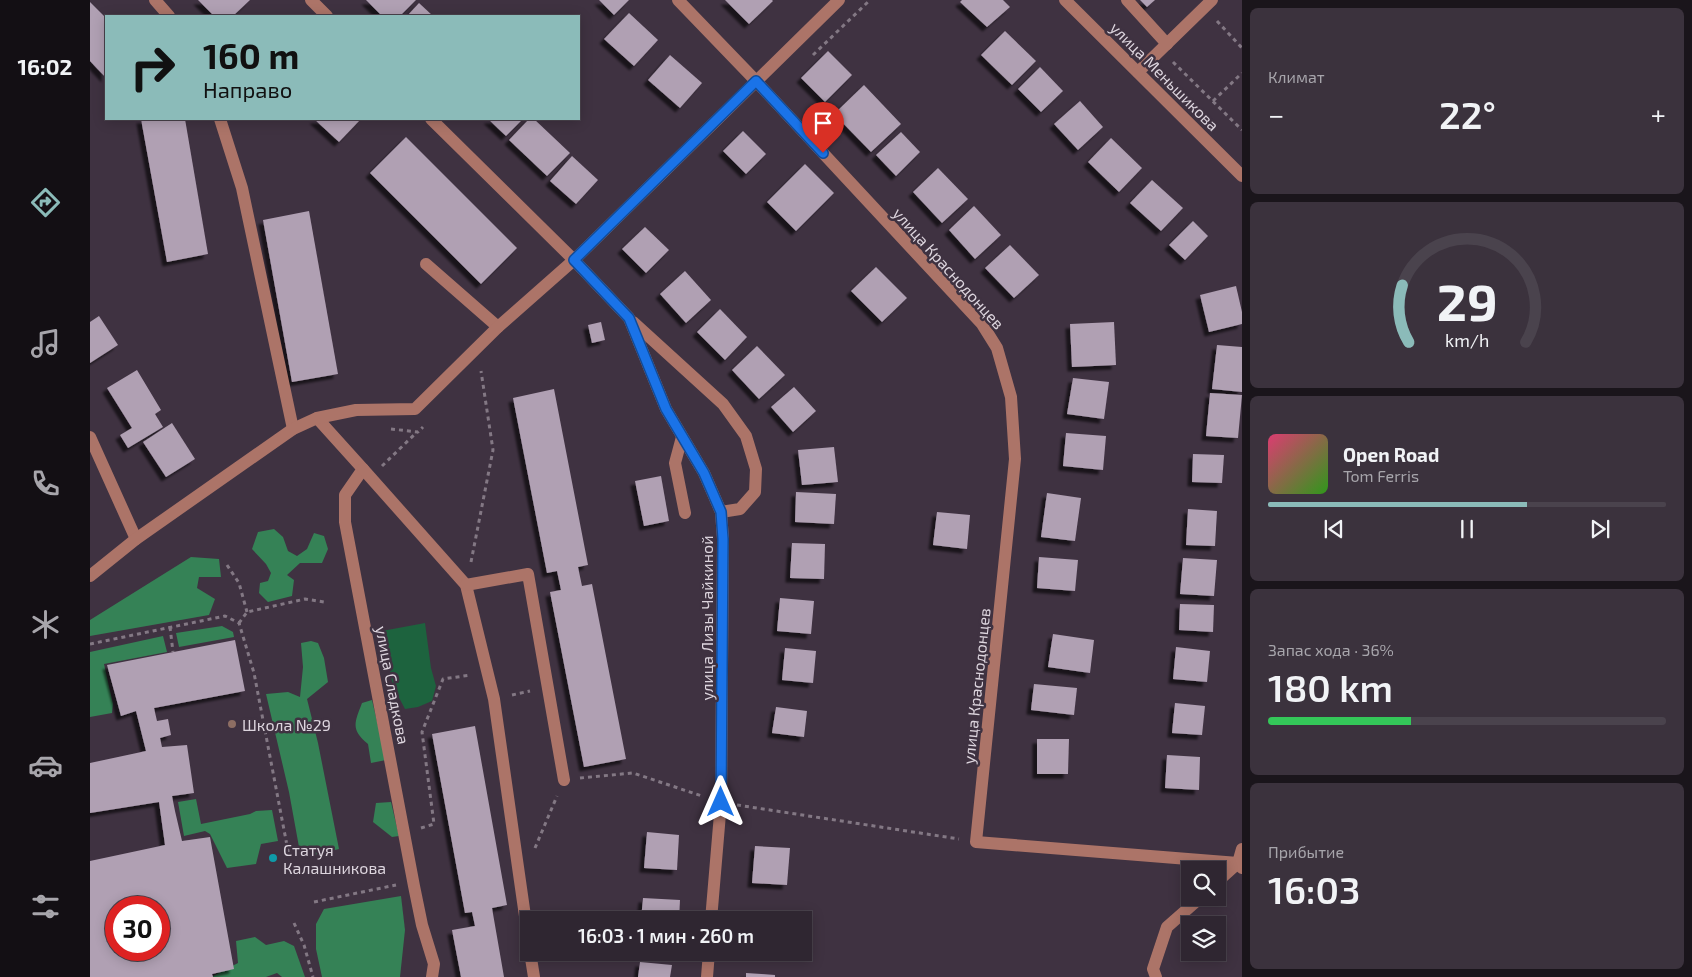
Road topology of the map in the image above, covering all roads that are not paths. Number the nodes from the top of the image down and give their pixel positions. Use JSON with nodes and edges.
{"nodes":[{"id":1,"x":155,"y":0,"type":"edge"},
{"id":2,"x":311,"y":0,"type":"edge"},
{"id":3,"x":678,"y":0,"type":"edge"},
{"id":4,"x":839,"y":0,"type":"edge"},
{"id":5,"x":1065,"y":0,"type":"edge"},
{"id":6,"x":1127,"y":0,"type":"edge"},
{"id":7,"x":1208,"y":4,"type":"edge"},
{"id":8,"x":168,"y":15,"type":"edge"},
{"id":9,"x":326,"y":15,"type":"edge"},
{"id":10,"x":1164,"y":46,"type":"junction"},
{"id":11,"x":1138,"y":72,"type":"junction"},
{"id":12,"x":756,"y":81,"type":"junction"},
{"id":13,"x":220,"y":120,"type":"edge"},
{"id":14,"x":432,"y":120,"type":"edge"},
{"id":15,"x":1242,"y":176,"type":"edge"},
{"id":16,"x":574,"y":260,"type":"junction"},
{"id":17,"x":426,"y":264,"type":"dead end"},
{"id":18,"x":629,"y":318,"type":"junction"},
{"id":19,"x":498,"y":327,"type":"junction"},
{"id":20,"x":317,"y":418,"type":"junction"},
{"id":21,"x":292,"y":429,"type":"junction"},
{"id":22,"x":90,"y":437,"type":"edge"},
{"id":23,"x":682,"y":437,"type":"junction"},
{"id":24,"x":363,"y":469,"type":"junction"},
{"id":25,"x":721,"y":512,"type":"junction"},
{"id":26,"x":685,"y":514,"type":"dead end"},
{"id":27,"x":136,"y":539,"type":"junction"},
{"id":28,"x":90,"y":576,"type":"edge"},
{"id":29,"x":466,"y":585,"type":"junction"},
{"id":30,"x":564,"y":780,"type":"road end"},
{"id":31,"x":1242,"y":849,"type":"edge"},
{"id":32,"x":1240,"y":865,"type":"edge"},
{"id":33,"x":1226,"y":875,"type":"edge"},
{"id":34,"x":1191,"y":906,"type":"edge"},
{"id":35,"x":524,"y":911,"type":"edge"},
{"id":36,"x":713,"y":911,"type":"edge"},
{"id":37,"x":531,"y":961,"type":"edge"},
{"id":38,"x":708,"y":961,"type":"edge"},
{"id":39,"x":432,"y":977,"type":"edge"},
{"id":40,"x":534,"y":977,"type":"edge"},
{"id":41,"x":707,"y":977,"type":"edge"},
{"id":42,"x":1156,"y":977,"type":"edge"}],
"edges":[{"from":1,"to":8,"type":"street"},
{"from":2,"to":9,"type":"street"},
{"from":3,"to":12,"type":"street","name":"улица Краснодонцев"},
{"from":4,"to":12,"type":"street"},
{"from":5,"to":11,"type":"street","name":"улица Меньшикова"},
{"from":6,"to":10,"type":"street"},
{"from":7,"to":10,"type":"street"},
{"from":10,"to":11,"type":"street"},
{"from":11,"to":15,"type":"street","name":"улица Меньшикова"},
{"from":12,"to":16,"type":"street"},
{"from":12,"to":32,"type":"street","name":"улица Краснодонцев"},
{"from":13,"to":21,"type":"street"},
{"from":14,"to":16,"type":"street","name":"улица Лизы Чайкиной"},
{"from":16,"to":18,"type":"street","name":"улица Лизы Чайкиной"},
{"from":16,"to":19,"type":"street"},
{"from":17,"to":19,"type":"street"},
{"from":18,"to":23,"type":"street","name":"улица Лизы Чайкиной"},
{"from":18,"to":25,"type":"street"},
{"from":19,"to":20,"type":"street"},
{"from":20,"to":21,"type":"street"},
{"from":20,"to":24,"type":"street"},
{"from":21,"to":27,"type":"street"},
{"from":22,"to":27,"type":"street"},
{"from":23,"to":25,"type":"street","name":"улица Лизы Чайкиной"},
{"from":23,"to":26,"type":"street"},
{"from":24,"to":29,"type":"street"},
{"from":24,"to":39,"type":"street","name":"улица Сладкова"},
{"from":25,"to":36,"type":"street","name":"улица Лизы Чайкиной"},
{"from":27,"to":28,"type":"street"},
{"from":29,"to":30,"type":"street"},
{"from":29,"to":35,"type":"street"},
{"from":31,"to":32,"type":"street"},
{"from":32,"to":33,"type":"street"},
{"from":34,"to":42,"type":"street"},
{"from":37,"to":40,"type":"street"},
{"from":38,"to":41,"type":"street"}]}
